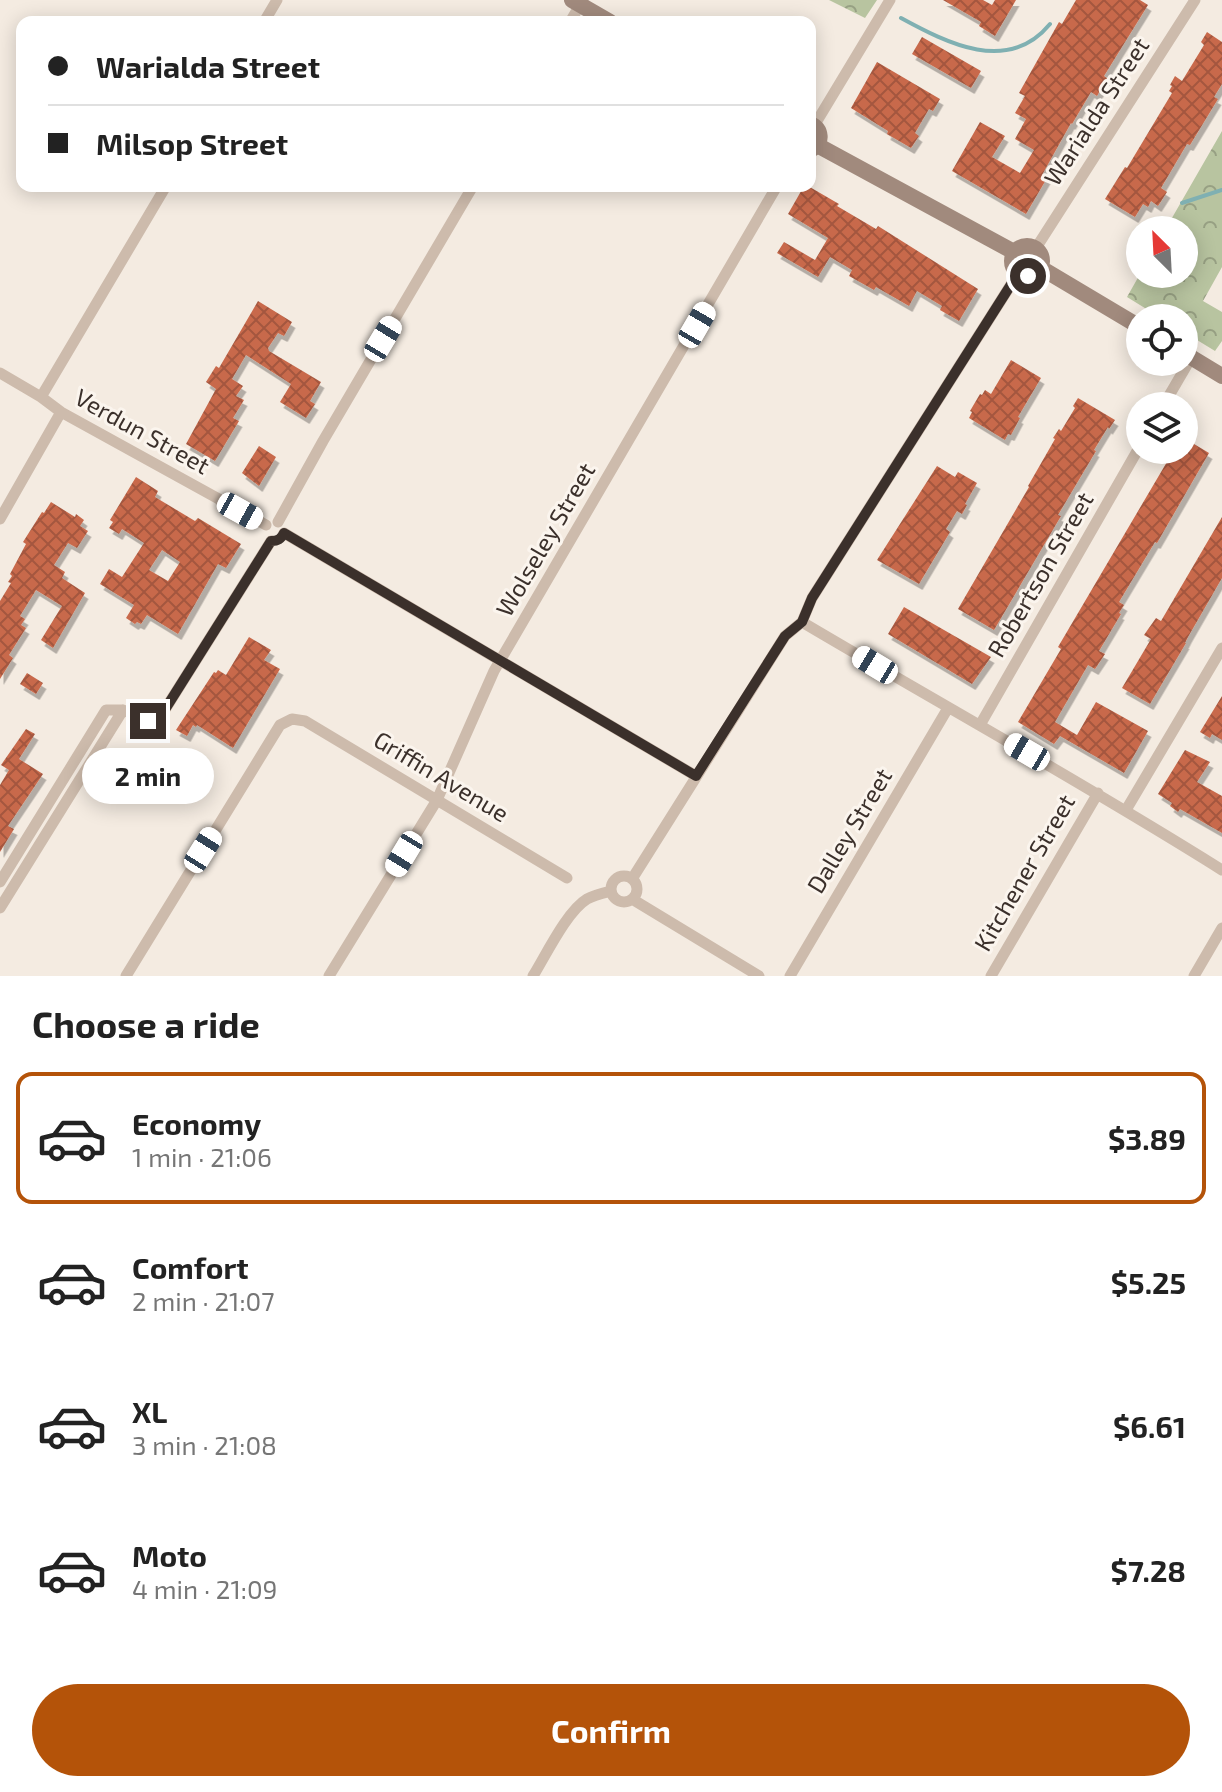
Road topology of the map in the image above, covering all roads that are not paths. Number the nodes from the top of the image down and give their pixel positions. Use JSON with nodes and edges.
{"nodes":[{"id":1,"x":890,"y":0,"type":"edge"},
{"id":2,"x":1195,"y":0,"type":"edge"},
{"id":3,"x":578,"y":2,"type":"edge"},
{"id":4,"x":600,"y":16,"type":"edge"},
{"id":5,"x":816,"y":119,"type":"edge"},
{"id":6,"x":816,"y":149,"type":"edge"},
{"id":7,"x":162,"y":192,"type":"edge"},
{"id":8,"x":470,"y":192,"type":"edge"},
{"id":9,"x":774,"y":192,"type":"edge"},
{"id":10,"x":1036,"y":248,"type":"junction"},
{"id":11,"x":1014,"y":252,"type":"junction"},
{"id":12,"x":1041,"y":268,"type":"junction"},
{"id":13,"x":1016,"y":271,"type":"junction"},
{"id":14,"x":1126,"y":319,"type":"edge"},
{"id":15,"x":1198,"y":362,"type":"edge"},
{"id":16,"x":0,"y":373,"type":"edge"},
{"id":17,"x":1222,"y":376,"type":"edge"},
{"id":18,"x":41,"y":397,"type":"junction"},
{"id":19,"x":61,"y":412,"type":"junction"},
{"id":20,"x":1130,"y":464,"type":"edge"},
{"id":21,"x":0,"y":519,"type":"edge"},
{"id":22,"x":266,"y":525,"type":"junction"},
{"id":23,"x":281,"y":527,"type":"junction"},
{"id":24,"x":271,"y":541,"type":"junction"},
{"id":25,"x":802,"y":622,"type":"junction"},
{"id":26,"x":1222,"y":648,"type":"edge"},
{"id":27,"x":500,"y":662,"type":"junction"},
{"id":28,"x":1218,"y":665,"type":"edge"},
{"id":29,"x":948,"y":708,"type":"junction"},
{"id":30,"x":123,"y":710,"type":"junction"},
{"id":31,"x":980,"y":725,"type":"junction"},
{"id":32,"x":696,"y":776,"type":"junction"},
{"id":33,"x":1098,"y":793,"type":"junction"},
{"id":34,"x":437,"y":800,"type":"junction"},
{"id":35,"x":1126,"y":810,"type":"junction"},
{"id":36,"x":1222,"y":870,"type":"edge"},
{"id":37,"x":567,"y":878,"type":"dead end"},
{"id":38,"x":632,"y":879,"type":"junction"},
{"id":39,"x":0,"y":882,"type":"edge"},
{"id":40,"x":611,"y":891,"type":"junction"},
{"id":41,"x":632,"y":899,"type":"junction"},
{"id":42,"x":0,"y":908,"type":"edge"},
{"id":43,"x":1222,"y":928,"type":"edge"},
{"id":44,"x":737,"y":971,"type":"edge"},
{"id":45,"x":126,"y":976,"type":"edge"},
{"id":46,"x":329,"y":976,"type":"edge"},
{"id":47,"x":533,"y":976,"type":"edge"},
{"id":48,"x":759,"y":976,"type":"edge"},
{"id":49,"x":790,"y":976,"type":"edge"},
{"id":50,"x":991,"y":976,"type":"edge"},
{"id":51,"x":1194,"y":976,"type":"edge"}],
"edges":[{"from":1,"to":5,"type":"street"},
{"from":2,"to":10,"type":"street","name":"Warialda Street"},
{"from":3,"to":4,"type":"main road"},
{"from":6,"to":11,"type":"main road"},
{"from":7,"to":18,"type":"street"},
{"from":8,"to":23,"type":"street"},
{"from":9,"to":27,"type":"street","name":"Wolseley Street"},
{"from":10,"to":11,"type":"main road"},
{"from":10,"to":12,"type":"main road"},
{"from":11,"to":13,"type":"main road"},
{"from":12,"to":13,"type":"main road"},
{"from":12,"to":14,"type":"main road"},
{"from":13,"to":25,"type":"street"},
{"from":15,"to":17,"type":"main road"},
{"from":16,"to":18,"type":"street","name":"Verdun Street"},
{"from":18,"to":19,"type":"street","name":"Verdun Street"},
{"from":19,"to":21,"type":"street"},
{"from":19,"to":22,"type":"street","name":"Verdun Street"},
{"from":20,"to":31,"type":"street","name":"Robertson Street"},
{"from":22,"to":23,"type":"street"},
{"from":22,"to":24,"type":"street"},
{"from":23,"to":24,"type":"street"},
{"from":23,"to":27,"type":"street"},
{"from":24,"to":30,"type":"street"},
{"from":25,"to":29,"type":"street"},
{"from":25,"to":32,"type":"street"},
{"from":26,"to":28,"type":"street"},
{"from":27,"to":32,"type":"street"},
{"from":27,"to":34,"type":"street","name":"Wolseley Street"},
{"from":28,"to":35,"type":"street"},
{"from":29,"to":31,"type":"street"},
{"from":29,"to":49,"type":"street","name":"Dalley Street"},
{"from":30,"to":39,"type":"street"},
{"from":30,"to":42,"type":"street"},
{"from":31,"to":33,"type":"street"},
{"from":32,"to":38,"type":"street"},
{"from":33,"to":35,"type":"street"},
{"from":33,"to":50,"type":"street","name":"Kitchener Street"},
{"from":34,"to":37,"type":"street","name":"Griffin Avenue"},
{"from":34,"to":45,"type":"street","name":"Griffin Avenue"},
{"from":34,"to":46,"type":"street","name":"Wolseley Street"},
{"from":35,"to":36,"type":"street"},
{"from":38,"to":40,"type":"street"},
{"from":38,"to":41,"type":"street"},
{"from":40,"to":41,"type":"street"},
{"from":40,"to":47,"type":"street"},
{"from":41,"to":44,"type":"street"},
{"from":43,"to":51,"type":"street"},
{"from":44,"to":48,"type":"street"}]}
